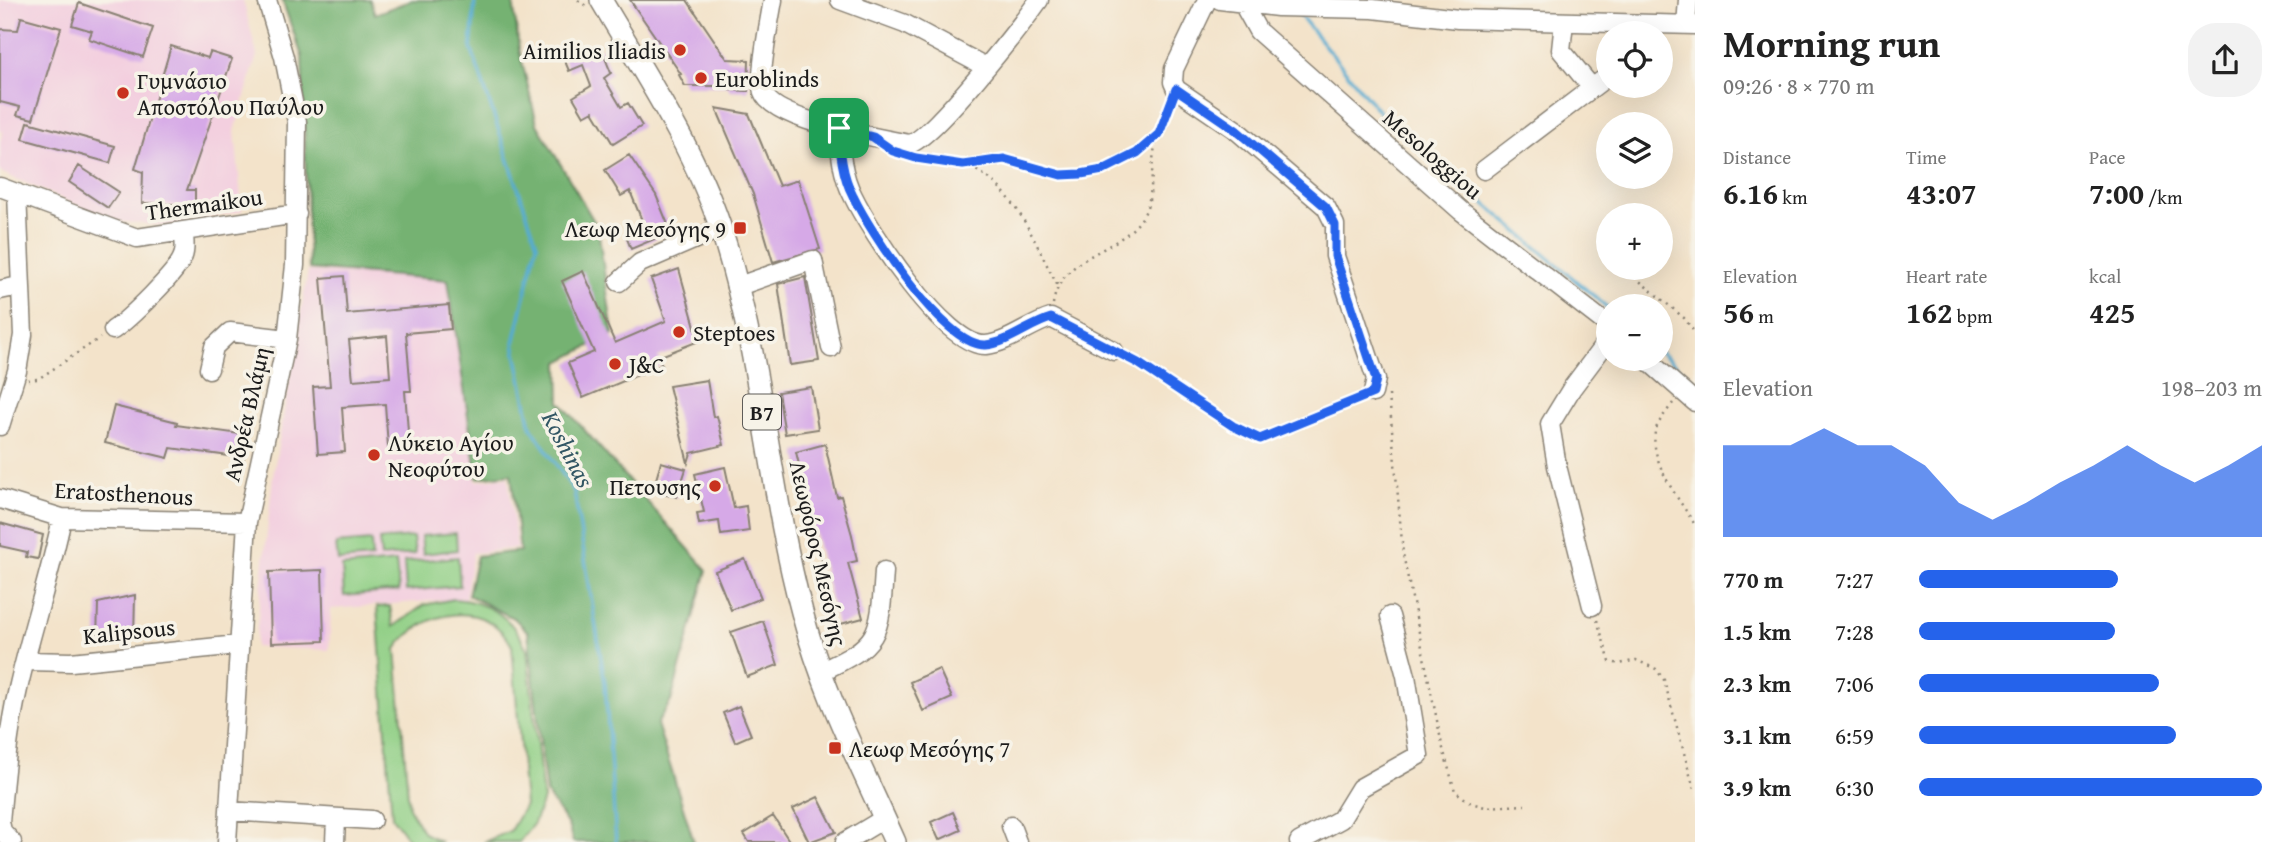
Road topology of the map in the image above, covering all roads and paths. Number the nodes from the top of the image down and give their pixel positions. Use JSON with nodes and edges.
{"nodes":[{"id":1,"x":267,"y":0,"type":"edge"},
{"id":2,"x":601,"y":0,"type":"edge"},
{"id":3,"x":773,"y":0,"type":"edge"},
{"id":4,"x":840,"y":0,"type":"edge"},
{"id":5,"x":1039,"y":0,"type":"edge"},
{"id":6,"x":1208,"y":0,"type":"edge"},
{"id":7,"x":1220,"y":0,"type":"edge"},
{"id":8,"x":1688,"y":0,"type":"edge"},
{"id":9,"x":1249,"y":4,"type":"junction"},
{"id":10,"x":1564,"y":22,"type":"junction"},
{"id":11,"x":1691,"y":25,"type":"edge"},
{"id":12,"x":984,"y":66,"type":"junction"},
{"id":13,"x":1596,"y":85,"type":"edge"},
{"id":14,"x":1592,"y":88,"type":"junction"},
{"id":15,"x":1176,"y":89,"type":"junction"},
{"id":16,"x":839,"y":128,"type":"junction"},
{"id":17,"x":1159,"y":134,"type":"junction"},
{"id":18,"x":904,"y":155,"type":"dead end"},
{"id":19,"x":963,"y":165,"type":"junction"},
{"id":20,"x":1484,"y":170,"type":"dead end"},
{"id":21,"x":8,"y":190,"type":"edge"},
{"id":22,"x":298,"y":214,"type":"junction"},
{"id":23,"x":721,"y":228,"type":"junction"},
{"id":24,"x":184,"y":233,"type":"junction"},
{"id":25,"x":1638,"y":280,"type":"edge"},
{"id":26,"x":619,"y":282,"type":"dead end"},
{"id":27,"x":19,"y":286,"type":"junction"},
{"id":28,"x":1058,"y":286,"type":"junction"},
{"id":29,"x":736,"y":287,"type":"junction"},
{"id":30,"x":0,"y":290,"type":"edge"},
{"id":31,"x":1596,"y":316,"type":"edge"},
{"id":32,"x":1051,"y":318,"type":"junction"},
{"id":33,"x":113,"y":330,"type":"joint"},
{"id":34,"x":1695,"y":333,"type":"edge"},
{"id":35,"x":287,"y":339,"type":"junction"},
{"id":36,"x":831,"y":348,"type":"dead end"},
{"id":37,"x":1114,"y":351,"type":"joint"},
{"id":38,"x":1596,"y":356,"type":"edge"},
{"id":39,"x":209,"y":369,"type":"dead end"},
{"id":40,"x":1659,"y":371,"type":"edge"},
{"id":41,"x":14,"y":380,"type":"junction"},
{"id":42,"x":1373,"y":393,"type":"junction"},
{"id":43,"x":1688,"y":397,"type":"edge"},
{"id":44,"x":0,"y":426,"type":"edge"},
{"id":45,"x":0,"y":499,"type":"edge"},
{"id":46,"x":62,"y":518,"type":"junction"},
{"id":47,"x":247,"y":522,"type":"junction"},
{"id":48,"x":1695,"y":525,"type":"edge"},
{"id":49,"x":884,"y":571,"type":"dead end"},
{"id":50,"x":1592,"y":606,"type":"joint"},
{"id":51,"x":1390,"y":616,"type":"dead end"},
{"id":52,"x":238,"y":645,"type":"junction"},
{"id":53,"x":25,"y":661,"type":"junction"},
{"id":54,"x":820,"y":672,"type":"junction"},
{"id":55,"x":1695,"y":793,"type":"edge"},
{"id":56,"x":1525,"y":805,"type":"dead end"},
{"id":57,"x":229,"y":811,"type":"junction"},
{"id":58,"x":885,"y":818,"type":"junction"},
{"id":59,"x":336,"y":819,"type":"junction"},
{"id":60,"x":372,"y":820,"type":"dead end"},
{"id":61,"x":10,"y":841,"type":"edge"},
{"id":62,"x":227,"y":842,"type":"edge"},
{"id":63,"x":335,"y":842,"type":"edge"},
{"id":64,"x":845,"y":842,"type":"edge"},
{"id":65,"x":895,"y":842,"type":"edge"},
{"id":66,"x":1299,"y":842,"type":"edge"}],
"edges":[{"from":1,"to":22,"type":"street","name":"Ανδρέα Βλάμη"},
{"from":2,"to":23,"type":"main road","name":"Λεωφόρος Μεσόγης","number":"B7"},
{"from":3,"to":16,"type":"street"},
{"from":4,"to":12,"type":"street"},
{"from":5,"to":12,"type":"street"},
{"from":6,"to":15,"type":"street"},
{"from":7,"to":9,"type":"street"},
{"from":8,"to":11,"type":"street"},
{"from":9,"to":10,"type":"street"},
{"from":9,"to":31,"type":"street","name":"Mesologgiou"},
{"from":10,"to":11,"type":"street"},
{"from":10,"to":14,"type":"street"},
{"from":12,"to":16,"type":"street"},
{"from":13,"to":14,"type":"street"},
{"from":14,"to":20,"type":"street"},
{"from":15,"to":17,"type":"path"},
{"from":15,"to":42,"type":"street"},
{"from":16,"to":32,"type":"street"},
{"from":17,"to":19,"type":"path"},
{"from":17,"to":28,"type":"path"},
{"from":18,"to":19,"type":"path"},
{"from":19,"to":28,"type":"path"},
{"from":21,"to":24,"type":"street","name":"Thermaikou"},
{"from":21,"to":27,"type":"street"},
{"from":22,"to":24,"type":"street","name":"Thermaikou"},
{"from":22,"to":35,"type":"street","name":"Ανδρέα Βλάμη"},
{"from":23,"to":26,"type":"street"},
{"from":23,"to":29,"type":"main road","name":"Λεωφόρος Μεσόγης","number":"B7"},
{"from":24,"to":33,"type":"street"},
{"from":25,"to":34,"type":"path"},
{"from":27,"to":30,"type":"street"},
{"from":27,"to":41,"type":"street"},
{"from":28,"to":32,"type":"path"},
{"from":29,"to":36,"type":"street"},
{"from":29,"to":54,"type":"main road","name":"Λεωφόρος Μεσόγης","number":"B7"},
{"from":32,"to":37,"type":"street"},
{"from":33,"to":41,"type":"path"},
{"from":35,"to":39,"type":"street"},
{"from":35,"to":47,"type":"street","name":"Ανδρέα Βλάμη"},
{"from":37,"to":42,"type":"path"},
{"from":38,"to":50,"type":"street"},
{"from":40,"to":43,"type":"street"},
{"from":41,"to":44,"type":"street"},
{"from":42,"to":56,"type":"path"},
{"from":43,"to":48,"type":"path"},
{"from":45,"to":46,"type":"street","name":"Eratosthenous"},
{"from":46,"to":47,"type":"street","name":"Eratosthenous"},
{"from":46,"to":53,"type":"street"},
{"from":47,"to":52,"type":"street","name":"Ανδρέα Βλάμη"},
{"from":49,"to":54,"type":"street"},
{"from":50,"to":55,"type":"path"},
{"from":51,"to":66,"type":"street"},
{"from":52,"to":53,"type":"street","name":"Kalipsous"},
{"from":52,"to":57,"type":"street","name":"Ανδρέα Βλάμη"},
{"from":53,"to":61,"type":"street"},
{"from":54,"to":58,"type":"main road","name":"Λεωφόρος Μεσόγης","number":"B7"},
{"from":57,"to":59,"type":"street"},
{"from":57,"to":62,"type":"street","name":"Ανδρέα Βλάμη"},
{"from":58,"to":64,"type":"street"},
{"from":58,"to":65,"type":"main road","name":"Λεωφόρος Μεσόγης","number":"B7"},
{"from":59,"to":60,"type":"street"},
{"from":59,"to":63,"type":"street"}]}
